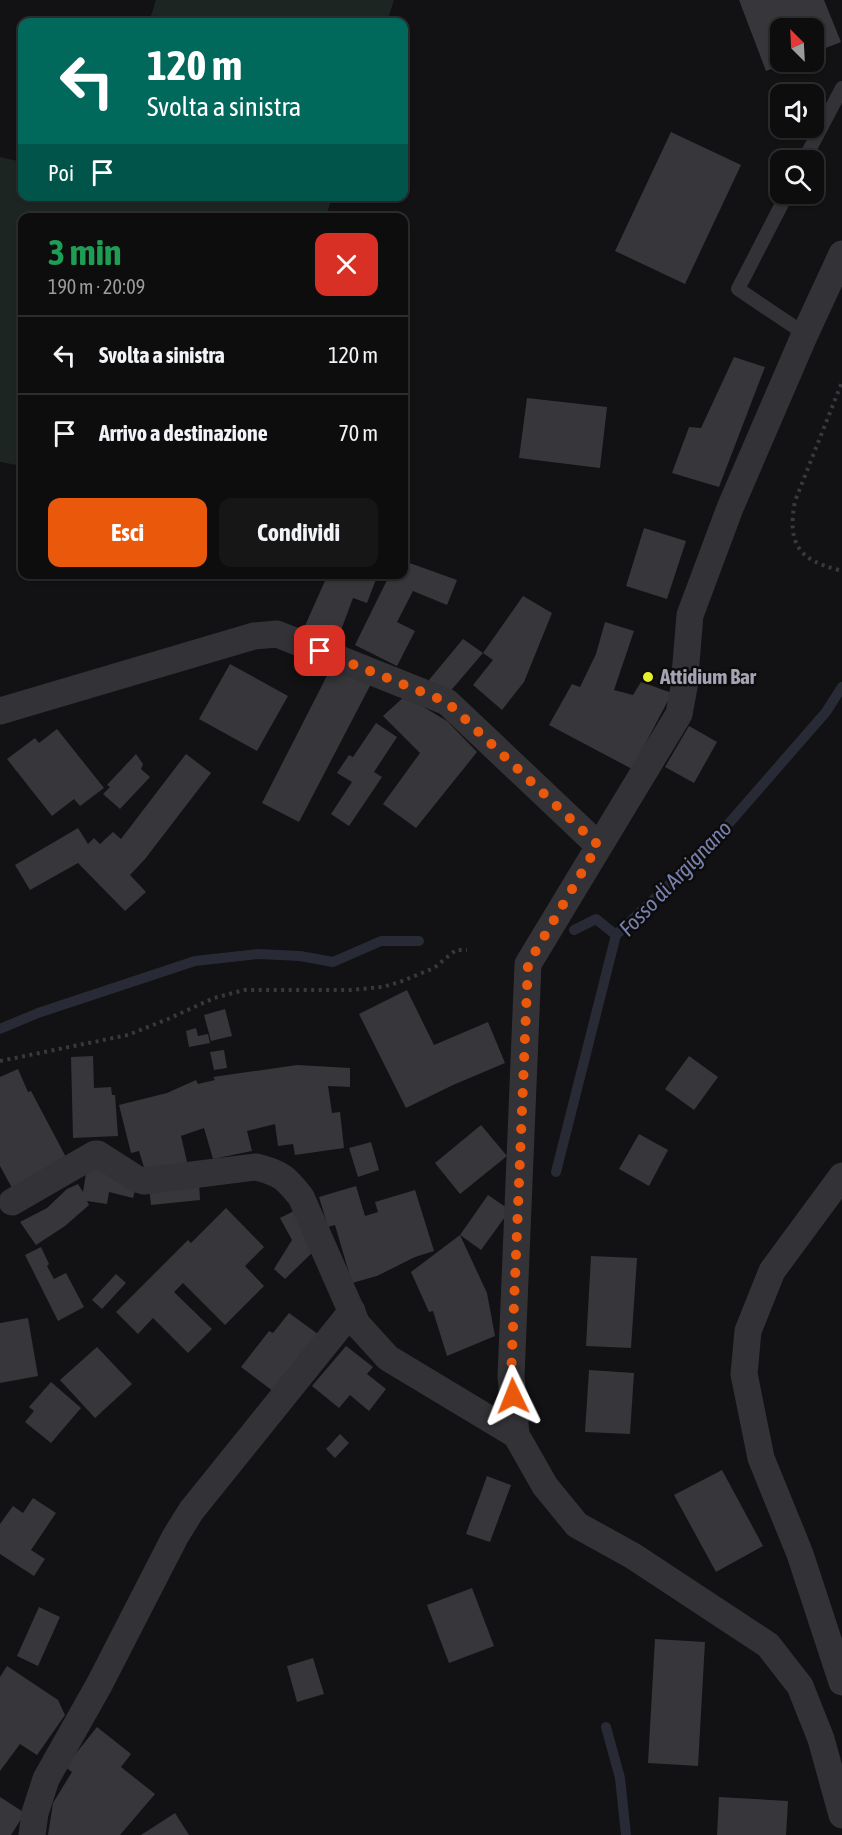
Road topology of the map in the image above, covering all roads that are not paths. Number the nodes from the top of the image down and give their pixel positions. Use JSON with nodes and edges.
{"nodes":[{"id":1,"x":842,"y":88,"type":"edge"},
{"id":2,"x":809,"y":150,"type":"edge"},
{"id":3,"x":782,"y":204,"type":"edge"},
{"id":4,"x":842,"y":254,"type":"edge"},
{"id":5,"x":805,"y":334,"type":"junction"},
{"id":6,"x":0,"y":711,"type":"edge"},
{"id":7,"x":598,"y":845,"type":"junction"},
{"id":8,"x":842,"y":1176,"type":"edge"},
{"id":9,"x":12,"y":1202,"type":"dead end"},
{"id":10,"x":352,"y":1311,"type":"junction"},
{"id":11,"x":516,"y":1435,"type":"junction"},
{"id":12,"x":842,"y":1682,"type":"edge"},
{"id":13,"x":842,"y":1815,"type":"edge"},
{"id":14,"x":32,"y":1835,"type":"edge"}],
"edges":[{"from":1,"to":2,"type":"lane"},
{"from":3,"to":5,"type":"lane"},
{"from":4,"to":5,"type":"street"},
{"from":5,"to":7,"type":"street"},
{"from":6,"to":7,"type":"street"},
{"from":7,"to":11,"type":"street"},
{"from":8,"to":12,"type":"street"},
{"from":9,"to":10,"type":"street"},
{"from":10,"to":11,"type":"street"},
{"from":10,"to":14,"type":"street"},
{"from":11,"to":13,"type":"street"}]}
